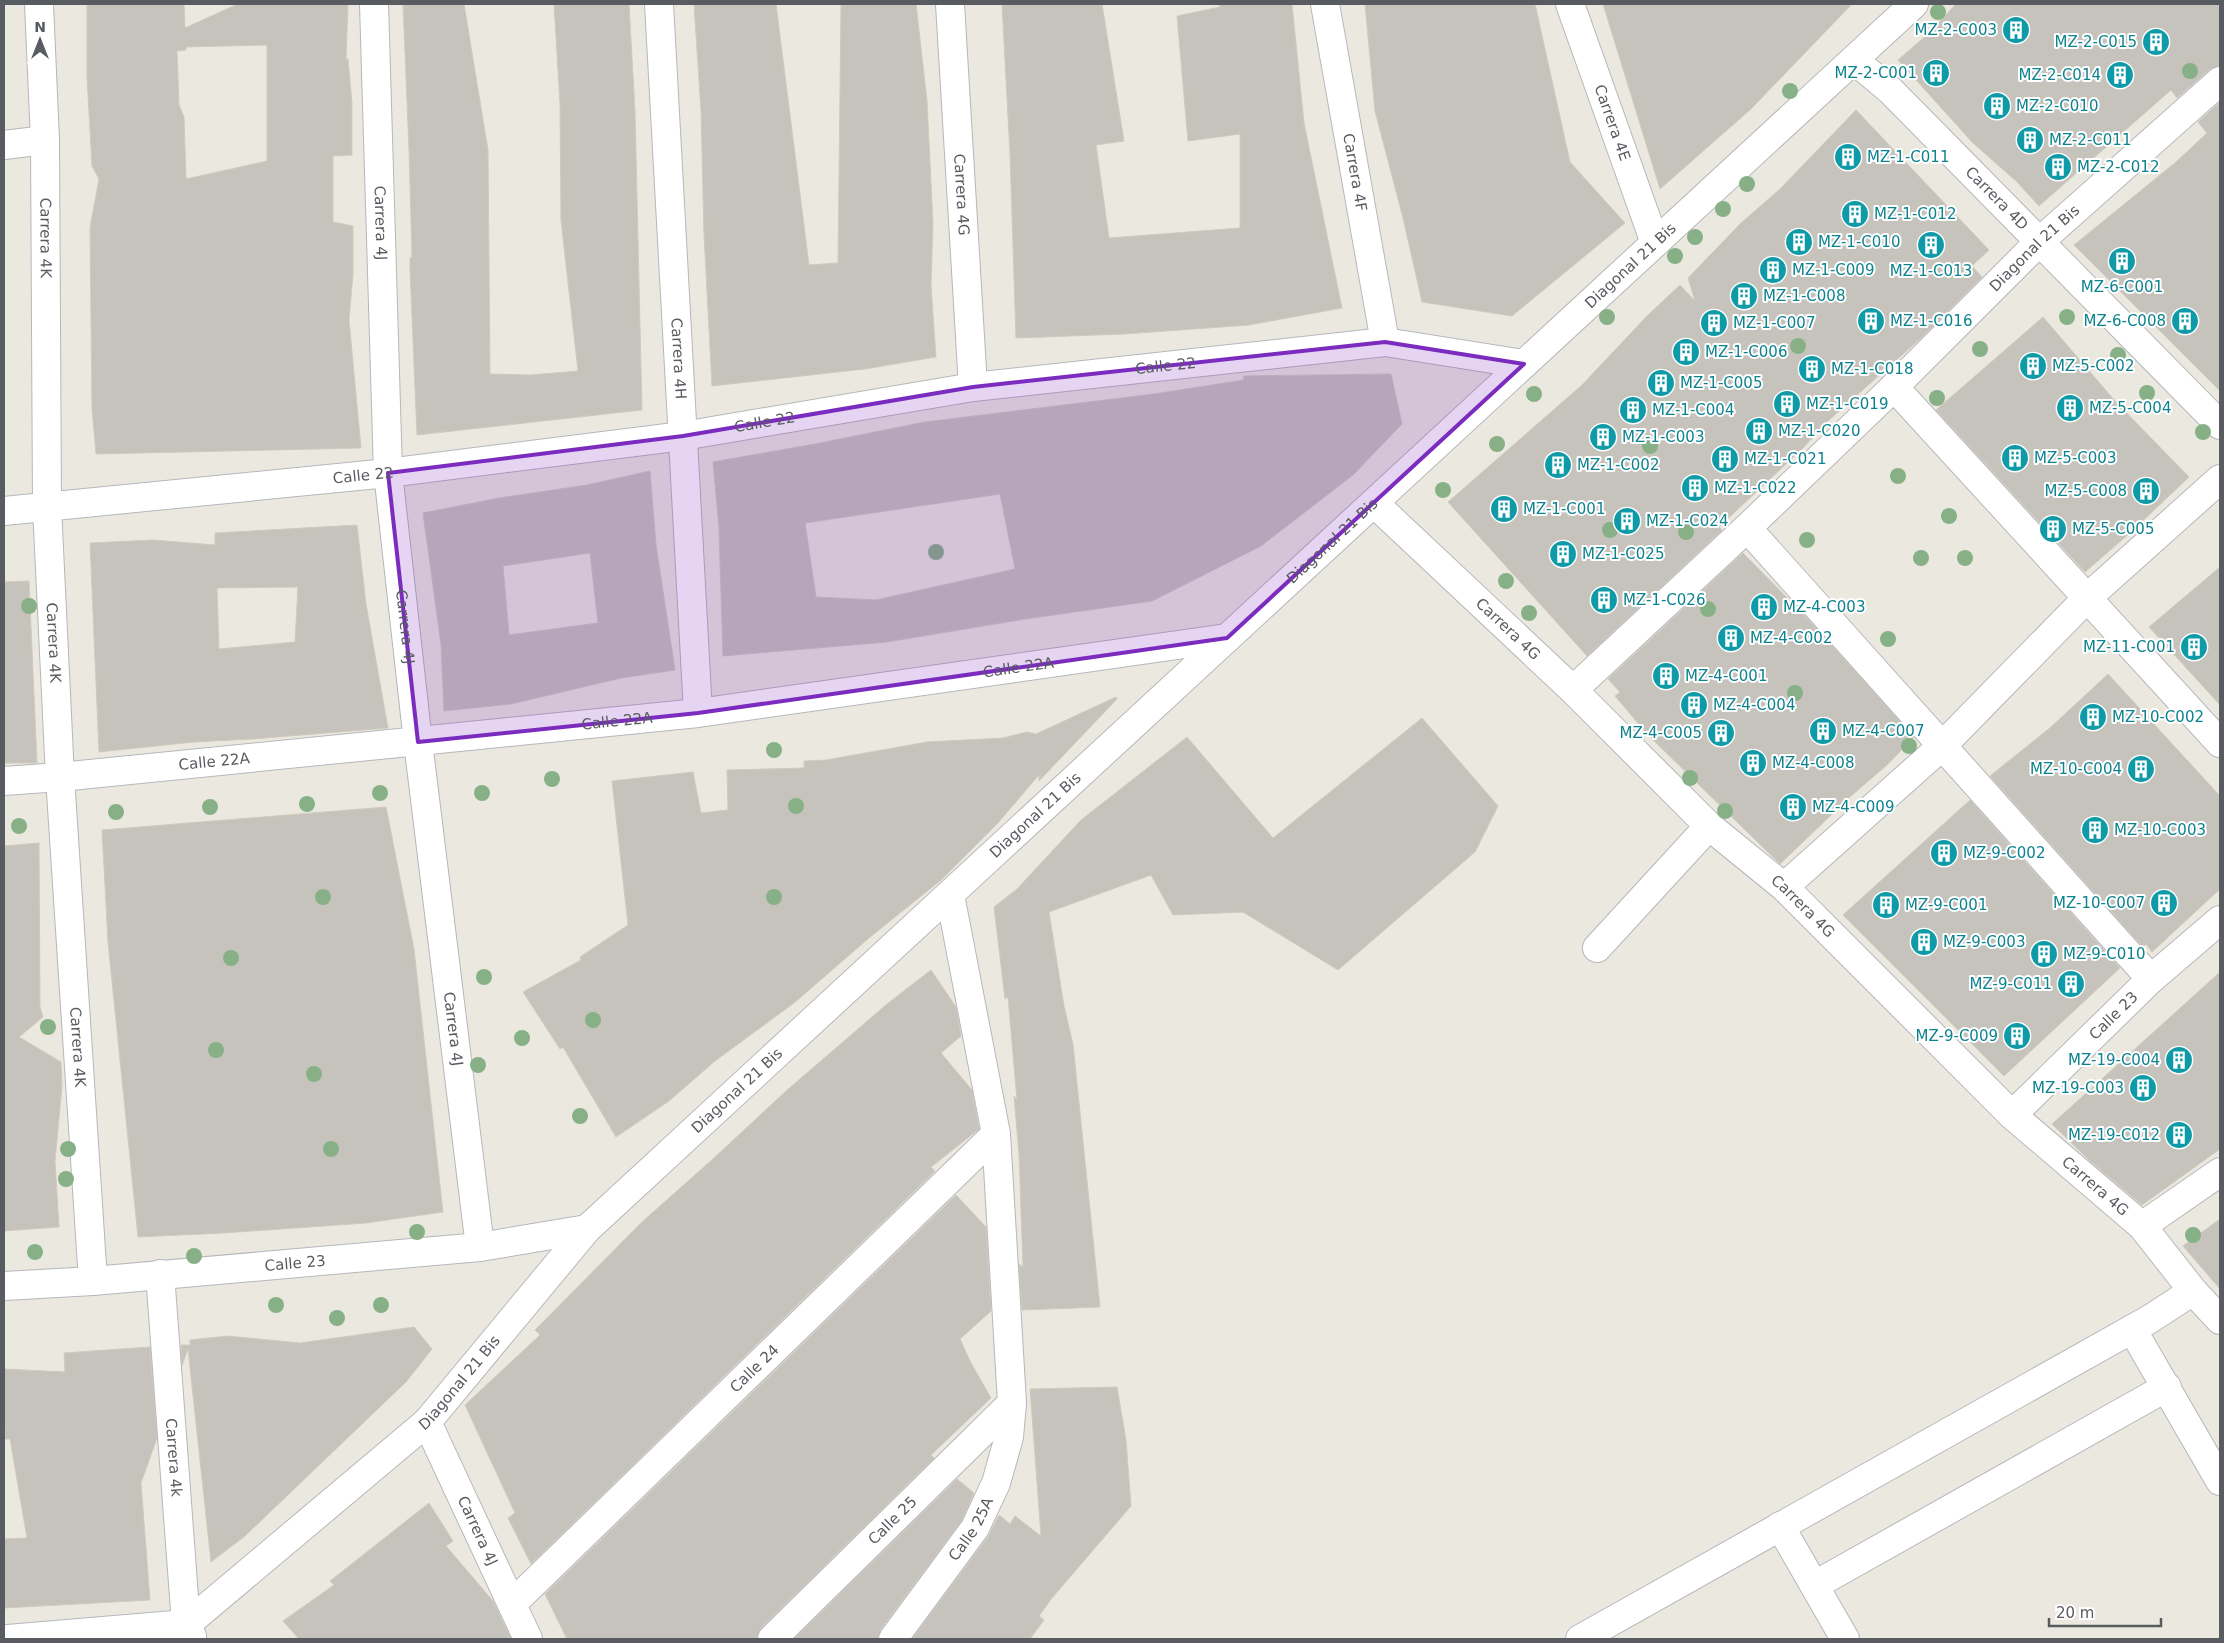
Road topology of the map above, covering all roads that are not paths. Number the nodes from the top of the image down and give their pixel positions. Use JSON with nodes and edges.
{"nodes":[{"id":1,"x":39,"y":4,"type":"edge"},
{"id":2,"x":374,"y":4,"type":"edge"},
{"id":3,"x":659,"y":4,"type":"edge"},
{"id":4,"x":950,"y":4,"type":"edge"},
{"id":5,"x":1325,"y":4,"type":"edge"},
{"id":6,"x":1570,"y":4,"type":"edge"},
{"id":7,"x":1914,"y":4,"type":"edge"},
{"id":8,"x":1854,"y":60,"type":"junction"},
{"id":9,"x":2220,"y":81,"type":"edge"},
{"id":10,"x":45,"y":140,"type":"junction"},
{"id":11,"x":4,"y":145,"type":"edge"},
{"id":12,"x":2039,"y":242,"type":"junction"},
{"id":13,"x":1655,"y":243,"type":"junction"},
{"id":14,"x":1385,"y":342,"type":"junction"},
{"id":15,"x":1524,"y":364,"type":"junction"},
{"id":16,"x":973,"y":387,"type":"junction"},
{"id":17,"x":1894,"y":387,"type":"junction"},
{"id":18,"x":2220,"y":425,"type":"edge"},
{"id":19,"x":683,"y":436,"type":"junction"},
{"id":20,"x":388,"y":474,"type":"junction"},
{"id":21,"x":2220,"y":479,"type":"edge"},
{"id":22,"x":1374,"y":503,"type":"junction"},
{"id":23,"x":47,"y":506,"type":"junction"},
{"id":24,"x":4,"y":510,"type":"edge"},
{"id":25,"x":1747,"y":528,"type":"junction"},
{"id":26,"x":2087,"y":598,"type":"junction"},
{"id":27,"x":1227,"y":638,"type":"junction"},
{"id":28,"x":1573,"y":690,"type":"junction"},
{"id":29,"x":698,"y":713,"type":"junction"},
{"id":30,"x":418,"y":742,"type":"junction"},
{"id":31,"x":2220,"y":743,"type":"edge"},
{"id":32,"x":1941,"y":747,"type":"junction"},
{"id":33,"x":60,"y":778,"type":"junction"},
{"id":34,"x":4,"y":781,"type":"edge"},
{"id":35,"x":1709,"y":826,"type":"junction"},
{"id":36,"x":1784,"y":887,"type":"junction"},
{"id":37,"x":950,"y":895,"type":"junction"},
{"id":38,"x":2220,"y":920,"type":"edge"},
{"id":39,"x":1597,"y":948,"type":"dead end"},
{"id":40,"x":2151,"y":979,"type":"junction"},
{"id":41,"x":2012,"y":1115,"type":"junction"},
{"id":42,"x":996,"y":1134,"type":"junction"},
{"id":43,"x":2220,"y":1172,"type":"edge"},
{"id":44,"x":2142,"y":1226,"type":"junction"},
{"id":45,"x":587,"y":1229,"type":"junction"},
{"id":46,"x":480,"y":1247,"type":"junction"},
{"id":47,"x":160,"y":1274,"type":"junction"},
{"id":48,"x":93,"y":1280,"type":"junction"},
{"id":49,"x":4,"y":1286,"type":"edge"},
{"id":50,"x":2194,"y":1291,"type":"junction"},
{"id":51,"x":2220,"y":1320,"type":"edge"},
{"id":52,"x":2132,"y":1329,"type":"junction"},
{"id":53,"x":2167,"y":1387,"type":"junction"},
{"id":54,"x":1012,"y":1403,"type":"junction"},
{"id":55,"x":426,"y":1422,"type":"junction"},
{"id":56,"x":2220,"y":1481,"type":"edge"},
{"id":57,"x":1780,"y":1526,"type":"junction"},
{"id":58,"x":1815,"y":1585,"type":"junction"},
{"id":59,"x":512,"y":1604,"type":"junction"},
{"id":60,"x":183,"y":1634,"type":"edge"},
{"id":61,"x":8,"y":1639,"type":"edge"},
{"id":62,"x":528,"y":1639,"type":"edge"},
{"id":63,"x":772,"y":1639,"type":"edge"},
{"id":64,"x":893,"y":1639,"type":"edge"},
{"id":65,"x":1580,"y":1639,"type":"edge"},
{"id":66,"x":1845,"y":1639,"type":"edge"}],
"edges":[{"from":1,"to":10,"type":"street","name":"Carrera 4K"},
{"from":2,"to":20,"type":"street","name":"Carrera 4J"},
{"from":3,"to":19,"type":"street","name":"Carrera 4H"},
{"from":4,"to":16,"type":"street","name":"Carrera 4G"},
{"from":5,"to":14,"type":"street","name":"Carrera 4F"},
{"from":6,"to":13,"type":"street","name":"Carrera 4E"},
{"from":7,"to":8,"type":"street","name":"Diagonal 21 Bis"},
{"from":8,"to":12,"type":"street","name":"Carrera 4D"},
{"from":8,"to":13,"type":"street","name":"Diagonal 21 Bis"},
{"from":9,"to":12,"type":"street","name":"Diagonal 21 Bis"},
{"from":10,"to":11,"type":"street"},
{"from":10,"to":23,"type":"street","name":"Carrera 4K"},
{"from":12,"to":17,"type":"street","name":"Diagonal 21 Bis"},
{"from":12,"to":18,"type":"street","name":"Carrera 4D"},
{"from":13,"to":15,"type":"street","name":"Diagonal 21 Bis"},
{"from":14,"to":15,"type":"street","name":"Calle 22"},
{"from":14,"to":16,"type":"street","name":"Calle 22"},
{"from":15,"to":22,"type":"street","name":"Diagonal 21 Bis"},
{"from":16,"to":19,"type":"street","name":"Calle 22"},
{"from":17,"to":25,"type":"street","name":"Diagonal 21 Bis"},
{"from":17,"to":26,"type":"street"},
{"from":19,"to":20,"type":"street","name":"Calle 22"},
{"from":19,"to":29,"type":"street","name":"Carrera 4H"},
{"from":20,"to":23,"type":"street","name":"Calle 22"},
{"from":20,"to":30,"type":"street","name":"Carrera 4J"},
{"from":21,"to":26,"type":"street"},
{"from":22,"to":27,"type":"street","name":"Diagonal 21 Bis"},
{"from":22,"to":28,"type":"street","name":"Carrera 4G"},
{"from":23,"to":24,"type":"street","name":"Calle 22"},
{"from":23,"to":33,"type":"street","name":"Carrera 4K"},
{"from":25,"to":28,"type":"street","name":"Diagonal 21 Bis"},
{"from":25,"to":32,"type":"street"},
{"from":26,"to":31,"type":"street"},
{"from":26,"to":32,"type":"street"},
{"from":27,"to":29,"type":"street","name":"Calle 22A"},
{"from":27,"to":37,"type":"street","name":"Diagonal 21 Bis"},
{"from":28,"to":35,"type":"street","name":"Carrera 4G"},
{"from":29,"to":30,"type":"street","name":"Calle 22A"},
{"from":30,"to":33,"type":"street","name":"Calle 22A"},
{"from":30,"to":46,"type":"street","name":"Carrera 4J"},
{"from":32,"to":36,"type":"street"},
{"from":32,"to":40,"type":"street"},
{"from":33,"to":34,"type":"street","name":"Calle 22A"},
{"from":33,"to":48,"type":"street","name":"Carrera 4K"},
{"from":35,"to":36,"type":"street","name":"Carrera 4G"},
{"from":35,"to":39,"type":"street"},
{"from":36,"to":41,"type":"street","name":"Carrera 4G"},
{"from":37,"to":42,"type":"street","name":"Calle 25A"},
{"from":37,"to":45,"type":"street","name":"Diagonal 21 Bis"},
{"from":38,"to":40,"type":"street","name":"Calle 23"},
{"from":40,"to":41,"type":"street","name":"Calle 23"},
{"from":41,"to":44,"type":"street","name":"Carrera 4G"},
{"from":42,"to":54,"type":"street","name":"Calle 25A"},
{"from":42,"to":59,"type":"street","name":"Calle 24"},
{"from":43,"to":44,"type":"street"},
{"from":44,"to":50,"type":"street","name":"Carrera 4G"},
{"from":45,"to":46,"type":"street","name":"Calle 23"},
{"from":45,"to":55,"type":"street","name":"Diagonal 21 Bis"},
{"from":46,"to":47,"type":"street","name":"Calle 23"},
{"from":47,"to":48,"type":"street","name":"Calle 23"},
{"from":47,"to":60,"type":"street","name":"Carrera 4k"},
{"from":48,"to":49,"type":"street","name":"Calle 23"},
{"from":50,"to":51,"type":"street","name":"Carrera 4G"},
{"from":50,"to":52,"type":"street"},
{"from":52,"to":53,"type":"street"},
{"from":52,"to":57,"type":"street"},
{"from":53,"to":56,"type":"street"},
{"from":53,"to":58,"type":"street"},
{"from":54,"to":63,"type":"street","name":"Calle 25"},
{"from":54,"to":64,"type":"street","name":"Calle 25A"},
{"from":55,"to":59,"type":"street","name":"Carrera 4J"},
{"from":55,"to":60,"type":"street","name":"Diagonal 21 Bis"},
{"from":57,"to":58,"type":"street"},
{"from":57,"to":65,"type":"street"},
{"from":58,"to":66,"type":"street"},
{"from":59,"to":62,"type":"street","name":"Carrera 4J"},
{"from":60,"to":61,"type":"street"}]}
